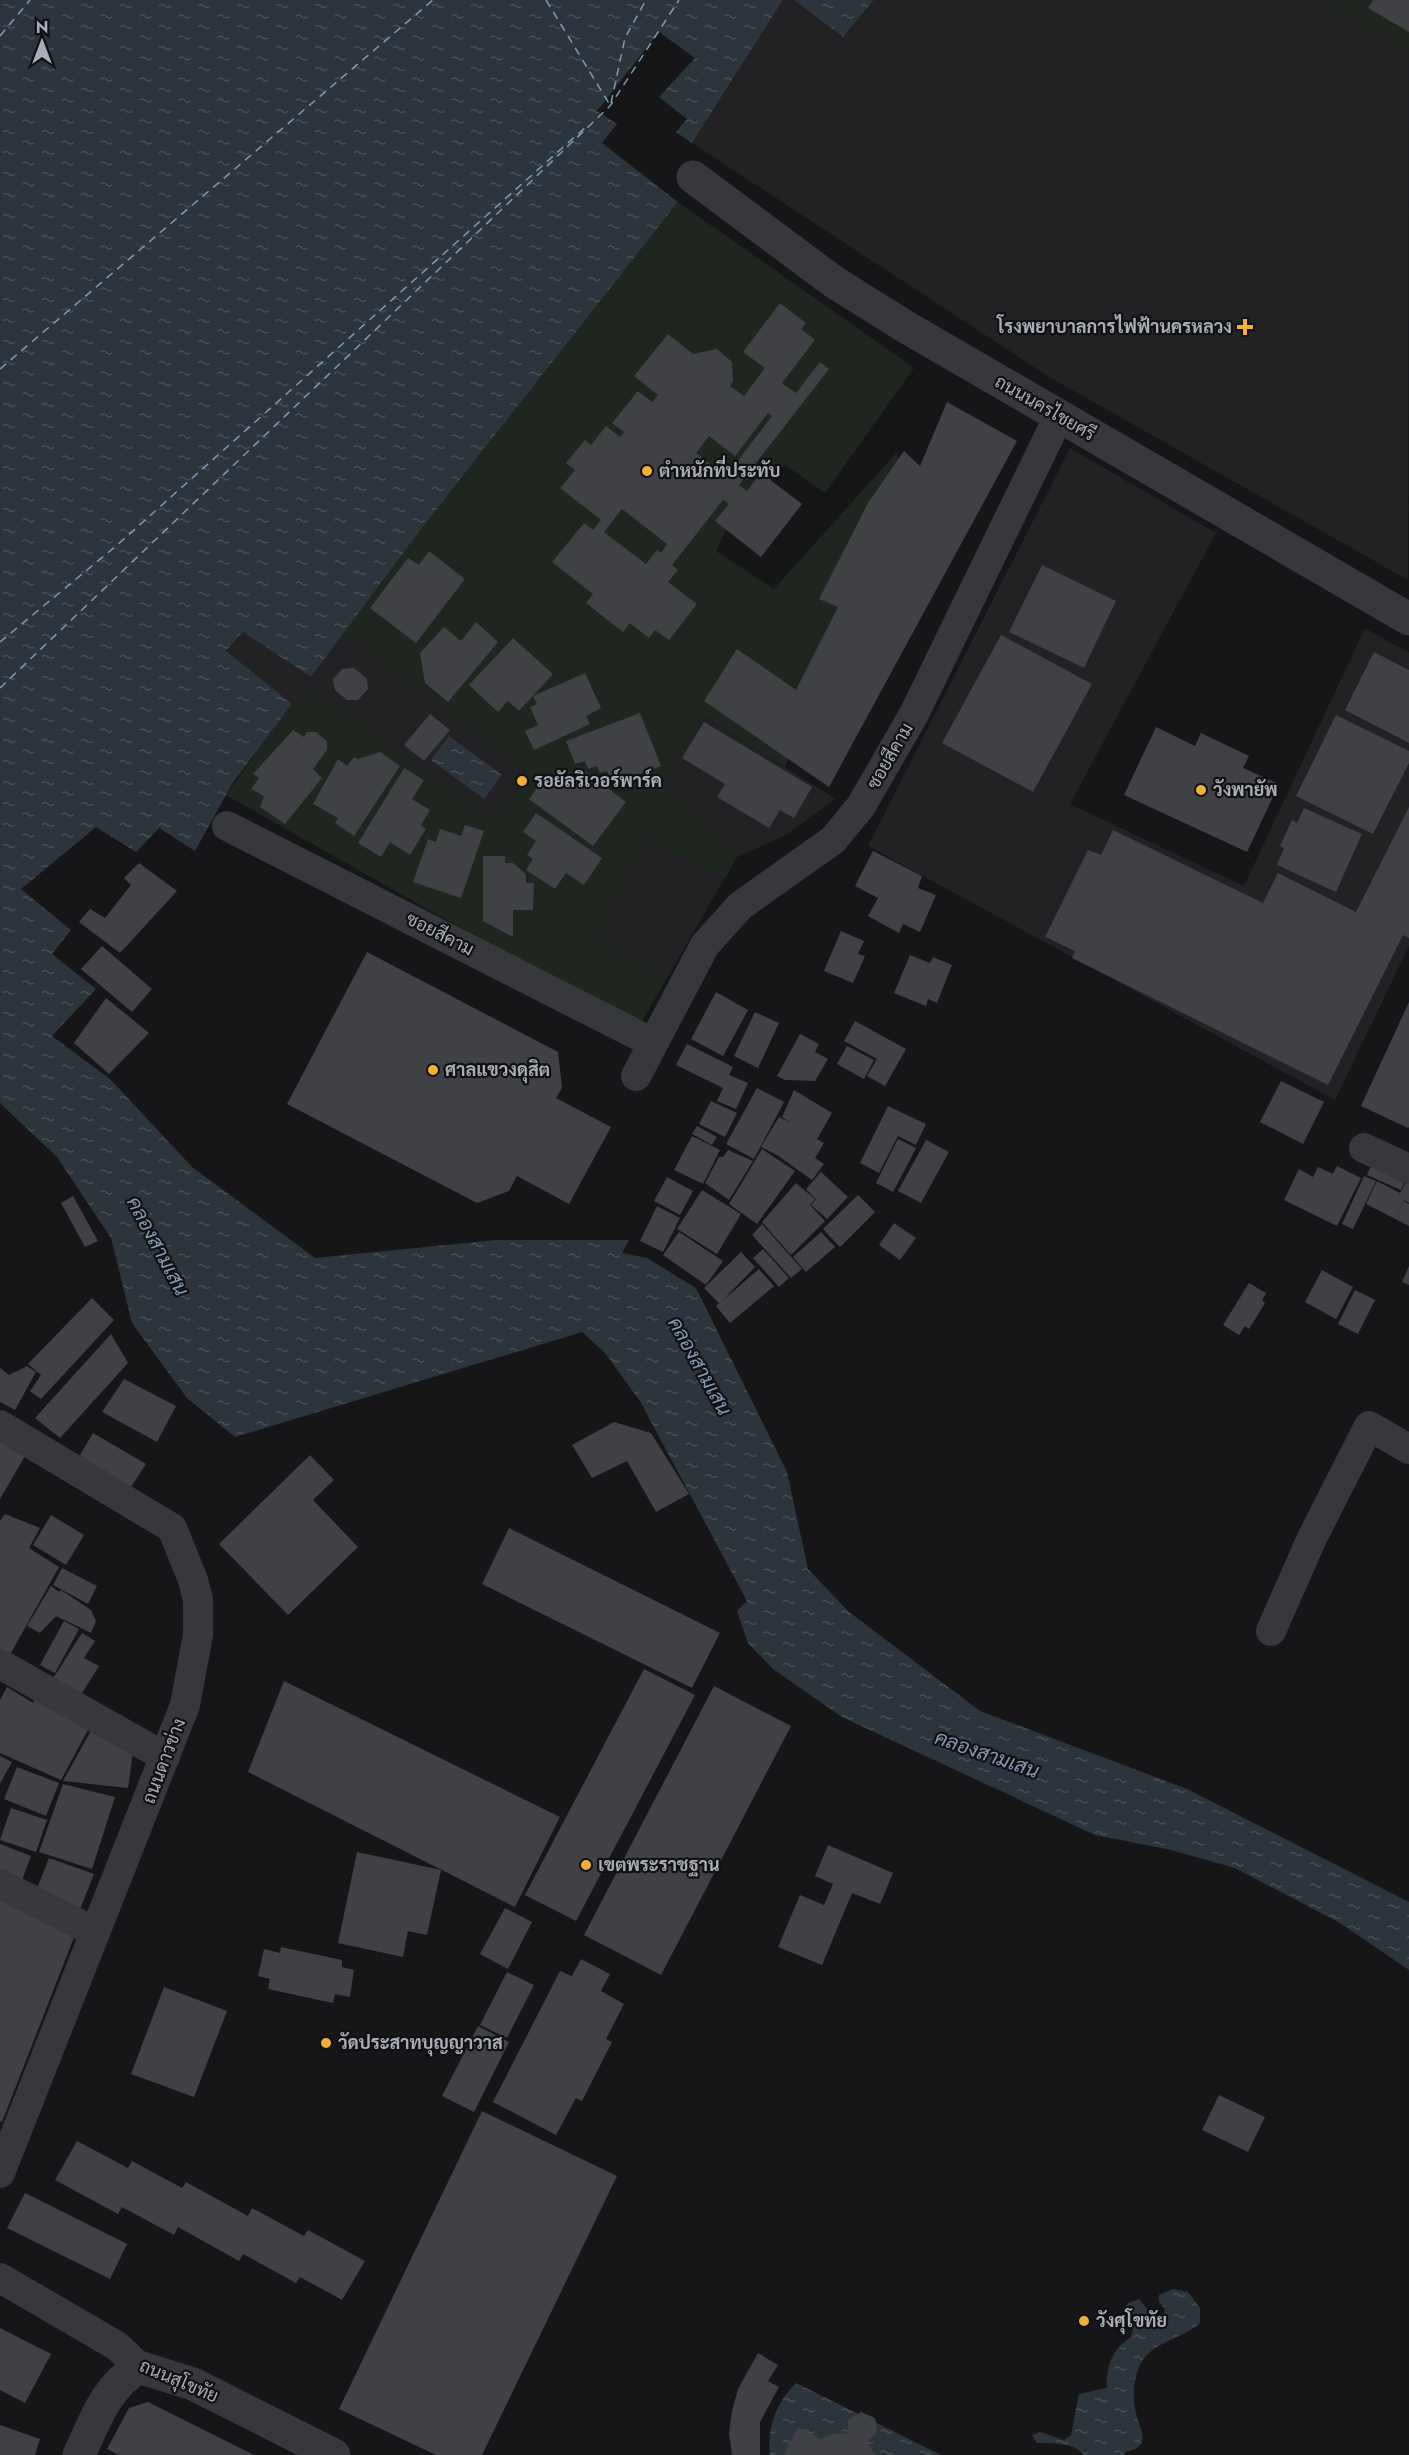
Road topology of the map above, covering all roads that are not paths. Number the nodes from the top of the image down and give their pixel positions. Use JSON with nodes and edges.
{"nodes":[{"id":1,"x":693,"y":177,"type":"dead end"},
{"id":2,"x":1059,"y":416,"type":"junction"},
{"id":3,"x":1409,"y":619,"type":"edge"},
{"id":4,"x":226,"y":826,"type":"dead end"},
{"id":5,"x":653,"y":1043,"type":"junction"},
{"id":6,"x":636,"y":1076,"type":"dead end"},
{"id":7,"x":1364,"y":1148,"type":"dead end"},
{"id":8,"x":1409,"y":1169,"type":"edge"},
{"id":9,"x":0,"y":1425,"type":"edge"},
{"id":10,"x":1409,"y":1449,"type":"edge"},
{"id":11,"x":1271,"y":1631,"type":"dead end"},
{"id":12,"x":0,"y":1664,"type":"edge"},
{"id":13,"x":165,"y":1757,"type":"junction"},
{"id":14,"x":0,"y":1884,"type":"edge"},
{"id":15,"x":94,"y":1932,"type":"junction"},
{"id":16,"x":0,"y":2173,"type":"edge"},
{"id":17,"x":0,"y":2278,"type":"edge"},
{"id":18,"x":139,"y":2367,"type":"junction"},
{"id":19,"x":79,"y":2455,"type":"edge"},
{"id":20,"x":334,"y":2455,"type":"edge"}],
"edges":[{"from":1,"to":2,"type":"street","name":"ถนนนครไชยศรี"},
{"from":2,"to":3,"type":"street","name":"ถนนนครไชยศรี"},
{"from":2,"to":5,"type":"street","name":"ซอยสีคาม"},
{"from":4,"to":5,"type":"street","name":"ซอยสีคาม"},
{"from":5,"to":6,"type":"street","name":"ซอยสีคาม"},
{"from":7,"to":8,"type":"street"},
{"from":9,"to":13,"type":"street","name":"ถนนดาวข่าง"},
{"from":10,"to":11,"type":"street"},
{"from":12,"to":13,"type":"street"},
{"from":13,"to":15,"type":"street","name":"ถนนดาวข่าง"},
{"from":14,"to":15,"type":"street"},
{"from":15,"to":16,"type":"street","name":"ถนนดาวข่าง"},
{"from":17,"to":18,"type":"street","name":"ถนนสุโขทัย"},
{"from":18,"to":19,"type":"street"},
{"from":18,"to":20,"type":"street","name":"ถนนสุโขทัย"}]}
